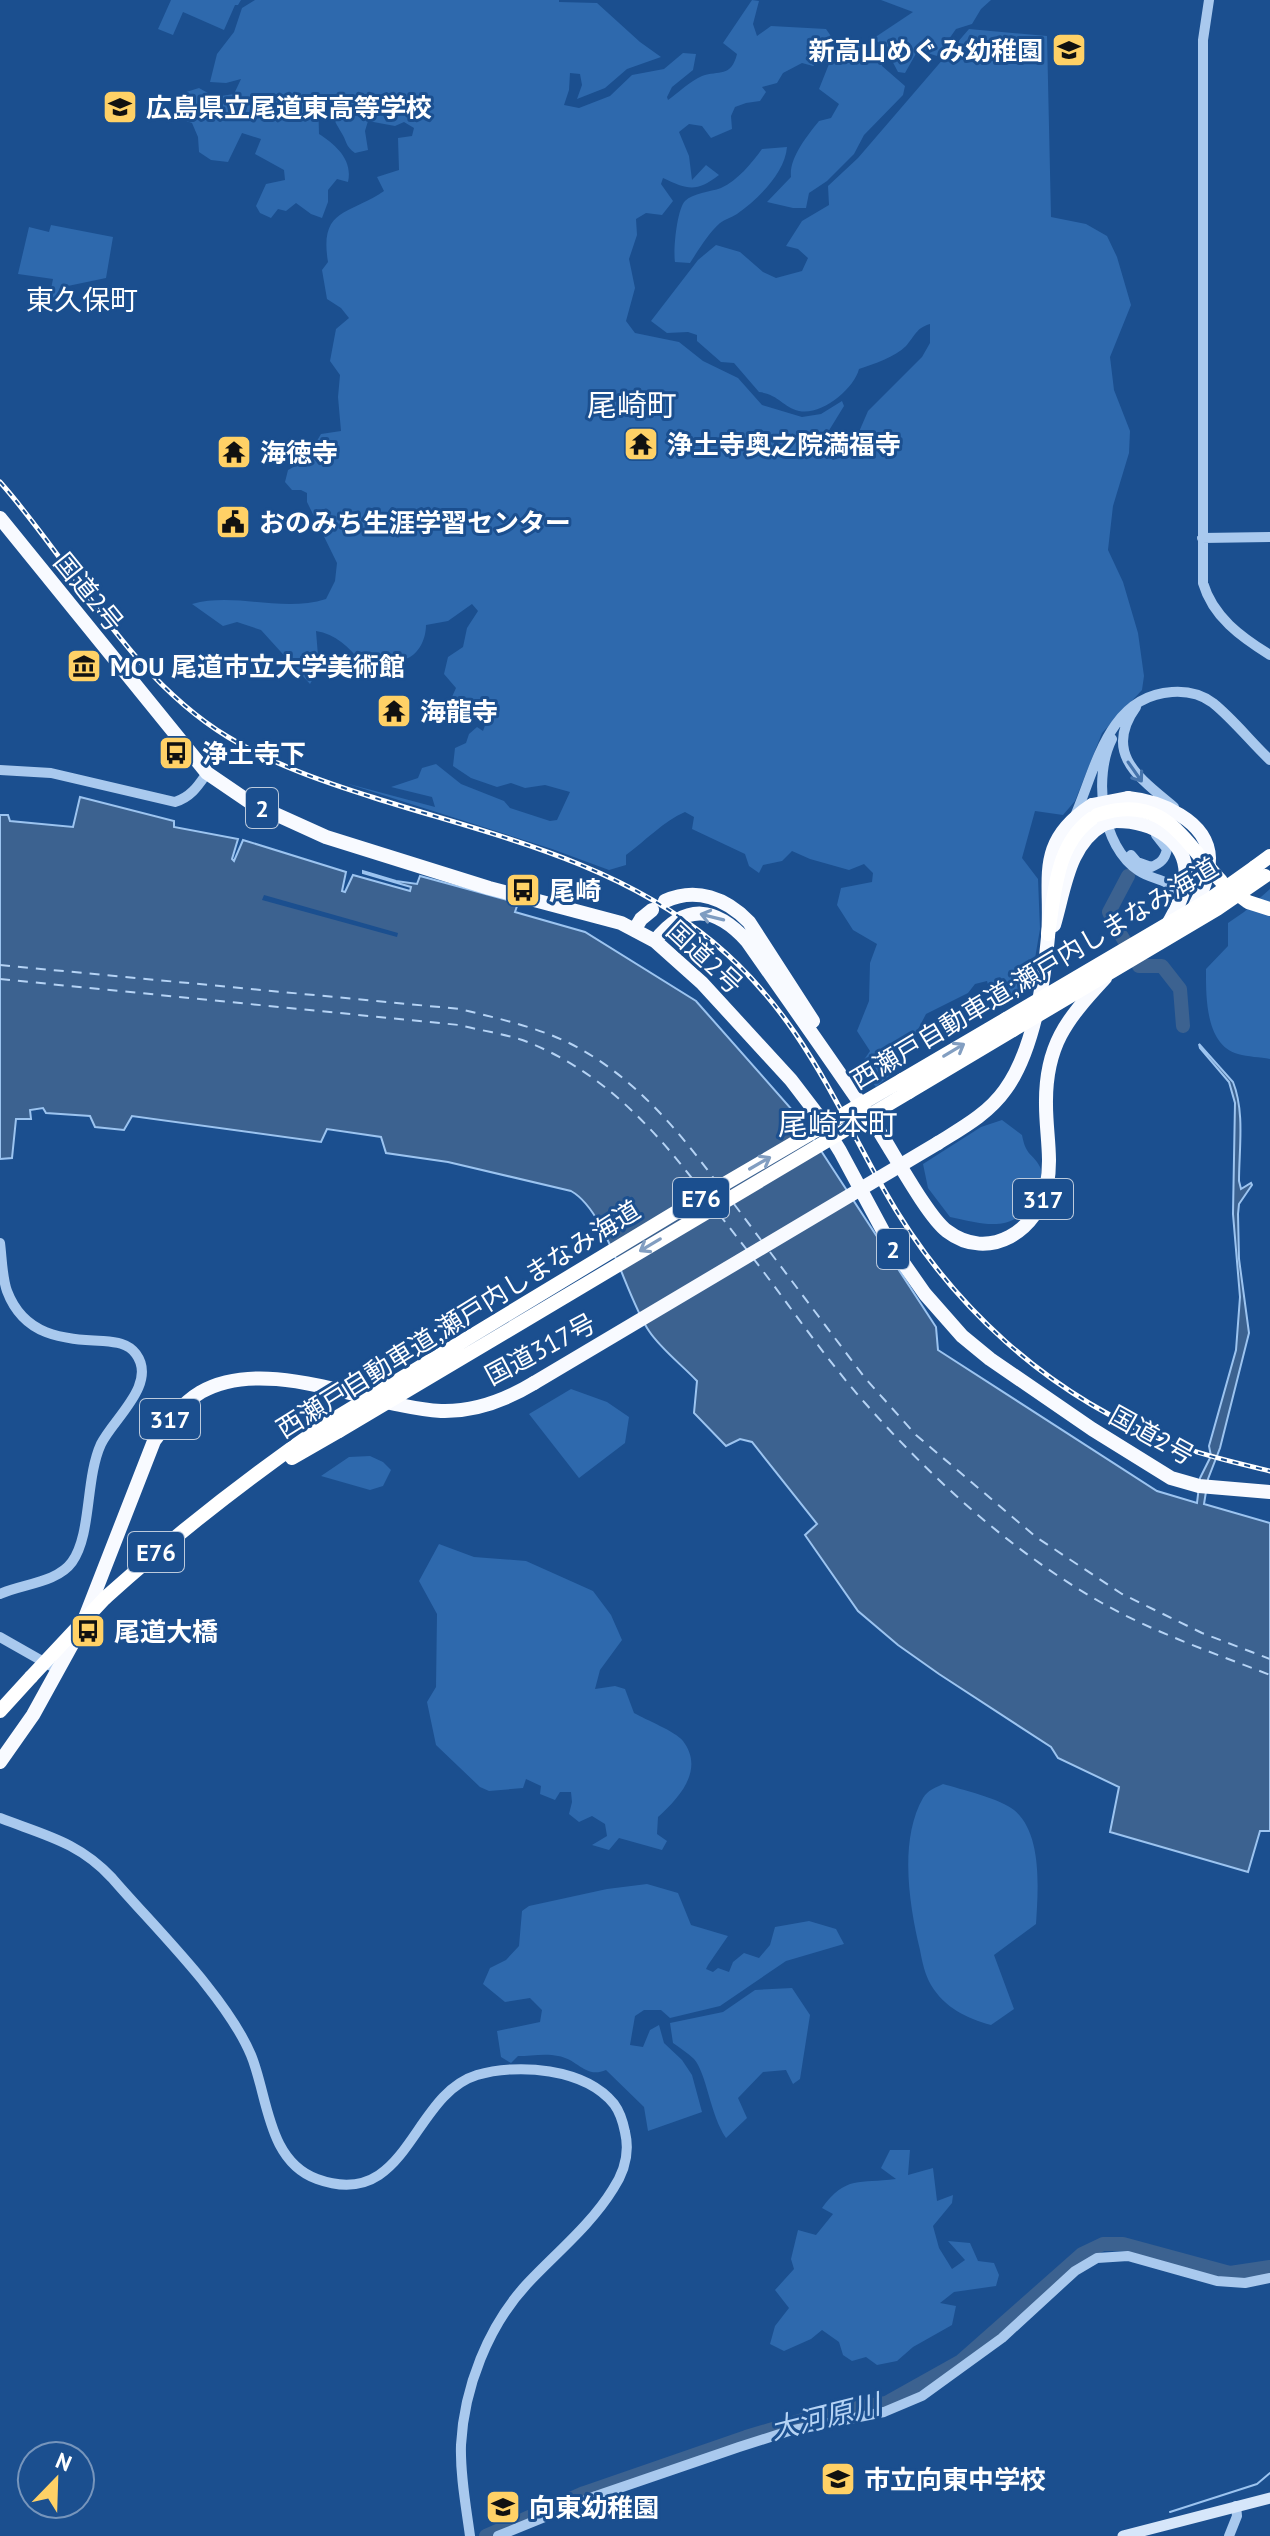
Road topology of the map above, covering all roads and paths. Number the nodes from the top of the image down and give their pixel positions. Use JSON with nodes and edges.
{"nodes":[{"id":1,"x":1209,"y":0,"type":"edge"},
{"id":2,"x":0,"y":518,"type":"edge"},
{"id":3,"x":1270,"y":537,"type":"edge"},
{"id":4,"x":1202,"y":538,"type":"junction"},
{"id":5,"x":1270,"y":655,"type":"edge"},
{"id":6,"x":1139,"y":703,"type":"junction"},
{"id":7,"x":1118,"y":728,"type":"junction"},
{"id":8,"x":1270,"y":760,"type":"edge"},
{"id":9,"x":0,"y":770,"type":"edge"},
{"id":10,"x":207,"y":773,"type":"junction"},
{"id":11,"x":1074,"y":817,"type":"junction"},
{"id":12,"x":1108,"y":817,"type":"junction"},
{"id":13,"x":1190,"y":824,"type":"junction"},
{"id":14,"x":1270,"y":856,"type":"edge"},
{"id":15,"x":1263,"y":872,"type":"edge"},
{"id":16,"x":665,"y":901,"type":"dead end"},
{"id":17,"x":1177,"y":908,"type":"junction"},
{"id":18,"x":1270,"y":909,"type":"edge"},
{"id":19,"x":652,"y":910,"type":"dead end"},
{"id":20,"x":635,"y":929,"type":"junction"},
{"id":21,"x":1048,"y":934,"type":"junction"},
{"id":22,"x":1162,"y":936,"type":"junction"},
{"id":23,"x":655,"y":941,"type":"junction"},
{"id":24,"x":1046,"y":952,"type":"junction"},
{"id":25,"x":878,"y":1130,"type":"junction"},
{"id":26,"x":0,"y":1243,"type":"edge"},
{"id":27,"x":1270,"y":1492,"type":"edge"},
{"id":28,"x":0,"y":1594,"type":"edge"},
{"id":29,"x":0,"y":1637,"type":"edge"},
{"id":30,"x":58,"y":1671,"type":"junction"},
{"id":31,"x":0,"y":1711,"type":"edge"},
{"id":32,"x":0,"y":1762,"type":"edge"},
{"id":33,"x":0,"y":1818,"type":"edge"},
{"id":34,"x":1270,"y":2278,"type":"edge"},
{"id":35,"x":1270,"y":2498,"type":"edge"},
{"id":36,"x":1236,"y":2506,"type":"junction"},
{"id":37,"x":470,"y":2536,"type":"edge"},
{"id":38,"x":498,"y":2536,"type":"edge"},
{"id":39,"x":1123,"y":2536,"type":"edge"},
{"id":40,"x":1229,"y":2536,"type":"edge"}],
"edges":[{"from":1,"to":4,"type":"street"},
{"from":2,"to":10,"type":"highway","name":"国道2号","number":"2"},
{"from":3,"to":4,"type":"street"},
{"from":4,"to":5,"type":"street"},
{"from":6,"to":7,"type":"street"},
{"from":6,"to":8,"type":"street"},
{"from":6,"to":11,"type":"street"},
{"from":6,"to":13,"type":"street","one_way":true},
{"from":7,"to":12,"type":"street"},
{"from":7,"to":17,"type":"street"},
{"from":9,"to":10,"type":"street"},
{"from":10,"to":20,"type":"highway","name":"国道2号","number":"2"},
{"from":11,"to":12,"type":"highway","name":"国道317号","number":"317"},
{"from":11,"to":21,"type":"highway","name":"国道317号","number":"317"},
{"from":12,"to":13,"type":"highway","name":"国道317号","number":"317","bridge":true},
{"from":12,"to":17,"type":"highway","number":"317"},
{"from":12,"to":18,"type":"highway","bridge":true},
{"from":12,"to":21,"type":"highway"},
{"from":12,"to":24,"type":"highway","name":"国道317号","number":"317"},
{"from":13,"to":22,"type":"highway","number":"317"},
{"from":14,"to":15,"type":"highway","name":"西瀬戸自動車道;瀬戸内しまなみ海道","number":"E76"},
{"from":15,"to":31,"type":"highway","name":"西瀬戸自動車道;瀬戸内しまなみ海道","number":"E76","bridge":true},
{"from":16,"to":25,"type":"highway","number":"317"},
{"from":17,"to":22,"type":"highway","number":"317"},
{"from":19,"to":20,"type":"highway"},
{"from":20,"to":23,"type":"highway","name":"国道2号","number":"2"},
{"from":21,"to":24,"type":"highway","name":"国道317号","number":"317"},
{"from":22,"to":25,"type":"highway","number":"317","bridge":true},
{"from":25,"to":23,"type":"highway","number":"317","one_way":true},
{"from":23,"to":27,"type":"highway","name":"国道2号","number":"2"},
{"from":24,"to":30,"type":"highway","name":"国道317号","number":"317","bridge":true},
{"from":26,"to":28,"type":"street"},
{"from":29,"to":30,"type":"street"},
{"from":30,"to":32,"type":"highway","name":"国道317号","number":"317"},
{"from":33,"to":37,"type":"street"},
{"from":34,"to":38,"type":"street"},
{"from":35,"to":36,"type":"main road"},
{"from":36,"to":39,"type":"main road"},
{"from":36,"to":40,"type":"street"}]}
